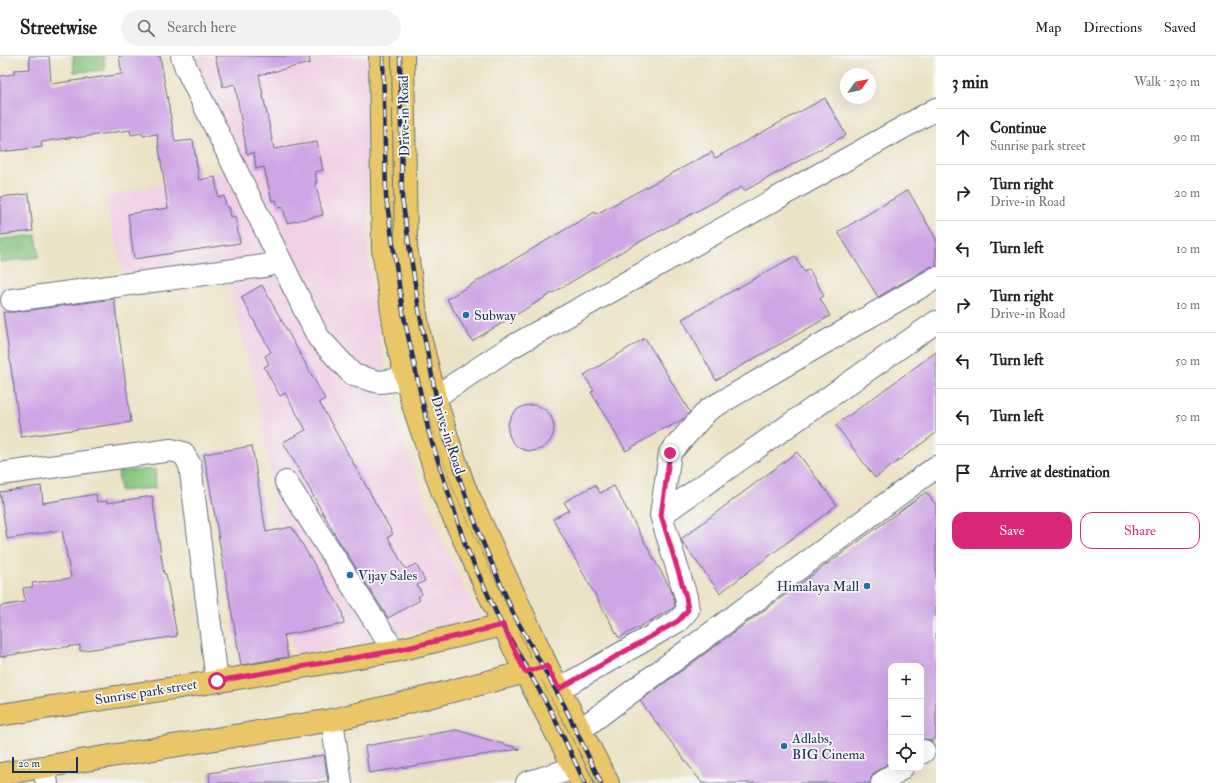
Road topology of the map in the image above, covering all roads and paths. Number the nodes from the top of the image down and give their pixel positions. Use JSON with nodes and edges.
{"nodes":[{"id":1,"x":182,"y":56,"type":"edge"},
{"id":2,"x":380,"y":56,"type":"edge"},
{"id":3,"x":403,"y":56,"type":"edge"},
{"id":4,"x":936,"y":109,"type":"edge"},
{"id":5,"x":281,"y":262,"type":"junction"},
{"id":6,"x":936,"y":278,"type":"edge"},
{"id":7,"x":12,"y":300,"type":"dead end"},
{"id":8,"x":936,"y":322,"type":"edge"},
{"id":9,"x":406,"y":379,"type":"junction"},
{"id":10,"x":435,"y":396,"type":"junction"},
{"id":11,"x":936,"y":467,"type":"edge"},
{"id":12,"x":0,"y":474,"type":"edge"},
{"id":13,"x":286,"y":482,"type":"dead end"},
{"id":14,"x":661,"y":515,"type":"junction"},
{"id":15,"x":526,"y":620,"type":"junction"},
{"id":16,"x":503,"y":625,"type":"junction"},
{"id":17,"x":394,"y":651,"type":"junction"},
{"id":18,"x":547,"y":666,"type":"junction"},
{"id":19,"x":525,"y":672,"type":"junction"},
{"id":20,"x":217,"y":681,"type":"junction"},
{"id":21,"x":559,"y":689,"type":"junction"},
{"id":22,"x":0,"y":715,"type":"edge"},
{"id":23,"x":332,"y":720,"type":"junction"},
{"id":24,"x":580,"y":730,"type":"junction"},
{"id":25,"x":898,"y":771,"type":"edge"},
{"id":26,"x":0,"y":774,"type":"edge"},
{"id":27,"x":45,"y":775,"type":"edge"},
{"id":28,"x":578,"y":775,"type":"edge"},
{"id":29,"x":341,"y":783,"type":"edge"},
{"id":30,"x":527,"y":783,"type":"edge"},
{"id":31,"x":608,"y":783,"type":"edge"},
{"id":32,"x":882,"y":783,"type":"edge"}],
"edges":[{"from":1,"to":5,"type":"street"},
{"from":2,"to":9,"type":"main road","name":"Drive-in Road"},
{"from":3,"to":10,"type":"main road","name":"Drive-in Road"},
{"from":4,"to":10,"type":"street"},
{"from":5,"to":7,"type":"street"},
{"from":5,"to":9,"type":"street"},
{"from":6,"to":14,"type":"street"},
{"from":8,"to":14,"type":"street"},
{"from":9,"to":16,"type":"main road","name":"Drive-in Road"},
{"from":10,"to":15,"type":"main road","name":"Drive-in Road"},
{"from":11,"to":24,"type":"street"},
{"from":12,"to":20,"type":"street"},
{"from":13,"to":17,"type":"street"},
{"from":14,"to":21,"type":"street"},
{"from":15,"to":16,"type":"main road","name":"Sunrise park street"},
{"from":15,"to":18,"type":"main road","name":"Drive-in Road"},
{"from":16,"to":17,"type":"main road","name":"Sunrise park street"},
{"from":16,"to":19,"type":"main road","name":"Drive-in Road"},
{"from":17,"to":20,"type":"main road","name":"Sunrise park street"},
{"from":18,"to":19,"type":"main road"},
{"from":18,"to":21,"type":"main road","name":"Drive-in Road"},
{"from":19,"to":23,"type":"main road"},
{"from":19,"to":28,"type":"main road","name":"Drive-in Road"},
{"from":20,"to":22,"type":"main road","name":"Sunrise park street"},
{"from":21,"to":24,"type":"main road","name":"Drive-in Road"},
{"from":23,"to":27,"type":"main road"},
{"from":23,"to":29,"type":"street"},
{"from":24,"to":31,"type":"main road","name":"Drive-in Road"},
{"from":25,"to":32,"type":"street"},
{"from":26,"to":27,"type":"main road"},
{"from":28,"to":30,"type":"street"}]}
